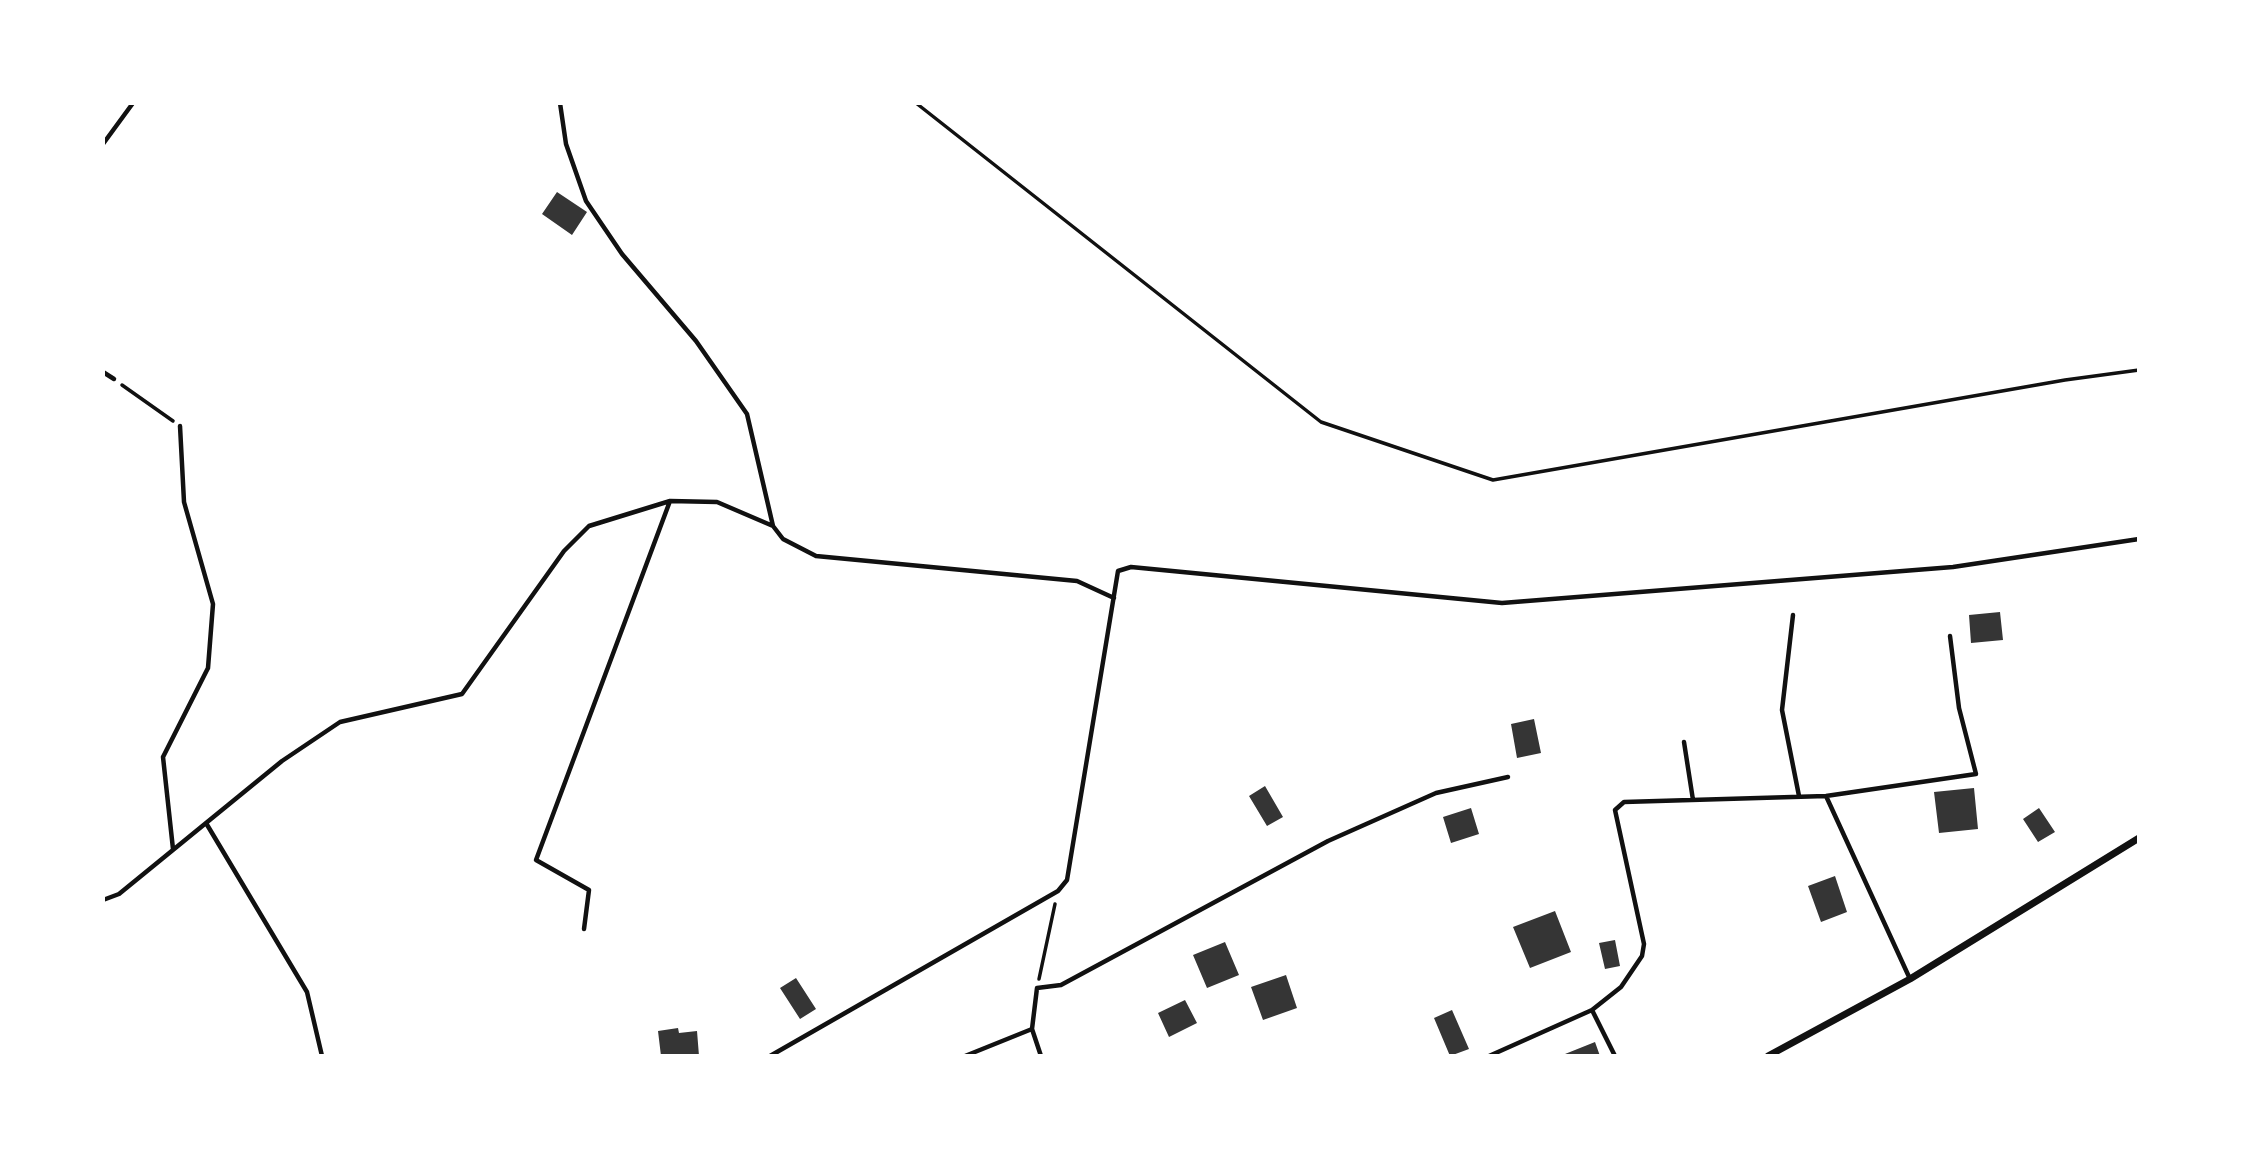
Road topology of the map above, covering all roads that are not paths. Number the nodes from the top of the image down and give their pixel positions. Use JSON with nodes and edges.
{"nodes":[{"id":1,"x":133,"y":103,"type":"edge"},
{"id":2,"x":560,"y":103,"type":"edge"},
{"id":3,"x":103,"y":144,"type":"edge"},
{"id":4,"x":103,"y":372,"type":"edge"},
{"id":5,"x":114,"y":380,"type":"road end"},
{"id":6,"x":180,"y":426,"type":"road end"},
{"id":7,"x":670,"y":500,"type":"junction"},
{"id":8,"x":773,"y":526,"type":"junction"},
{"id":9,"x":2139,"y":539,"type":"edge"},
{"id":10,"x":1114,"y":598,"type":"junction"},
{"id":11,"x":1793,"y":615,"type":"dead end"},
{"id":12,"x":1950,"y":636,"type":"dead end"},
{"id":13,"x":1684,"y":742,"type":"dead end"},
{"id":14,"x":1508,"y":777,"type":"dead end"},
{"id":15,"x":1799,"y":796,"type":"junction"},
{"id":16,"x":1826,"y":796,"type":"junction"},
{"id":17,"x":1693,"y":800,"type":"junction"},
{"id":18,"x":206,"y":823,"type":"junction"},
{"id":19,"x":2139,"y":838,"type":"edge"},
{"id":20,"x":173,"y":850,"type":"junction"},
{"id":21,"x":103,"y":900,"type":"edge"},
{"id":22,"x":584,"y":929,"type":"dead end"},
{"id":23,"x":1910,"y":979,"type":"junction"},
{"id":24,"x":1591,"y":1010,"type":"junction"},
{"id":25,"x":1032,"y":1029,"type":"junction"},
{"id":26,"x":322,"y":1056,"type":"edge"},
{"id":27,"x":770,"y":1056,"type":"edge"},
{"id":28,"x":965,"y":1056,"type":"edge"},
{"id":29,"x":1041,"y":1056,"type":"edge"},
{"id":30,"x":1489,"y":1056,"type":"edge"},
{"id":31,"x":1615,"y":1056,"type":"edge"},
{"id":32,"x":1768,"y":1056,"type":"edge"}],
"edges":[{"from":1,"to":3,"type":"lane"},
{"from":2,"to":8,"type":"lane"},
{"from":4,"to":5,"type":"lane"},
{"from":6,"to":20,"type":"lane"},
{"from":7,"to":8,"type":"lane"},
{"from":7,"to":18,"type":"lane"},
{"from":7,"to":22,"type":"lane"},
{"from":8,"to":10,"type":"lane"},
{"from":9,"to":10,"type":"lane"},
{"from":10,"to":27,"type":"lane"},
{"from":11,"to":15,"type":"lane"},
{"from":12,"to":16,"type":"lane"},
{"from":13,"to":17,"type":"lane"},
{"from":14,"to":25,"type":"lane"},
{"from":15,"to":16,"type":"lane"},
{"from":15,"to":17,"type":"lane"},
{"from":16,"to":23,"type":"lane"},
{"from":17,"to":24,"type":"lane"},
{"from":18,"to":20,"type":"lane"},
{"from":18,"to":26,"type":"lane"},
{"from":19,"to":23,"type":"street"},
{"from":20,"to":21,"type":"lane"},
{"from":23,"to":32,"type":"street"},
{"from":24,"to":30,"type":"lane"},
{"from":24,"to":31,"type":"lane"},
{"from":25,"to":28,"type":"lane"},
{"from":25,"to":29,"type":"lane"}]}
